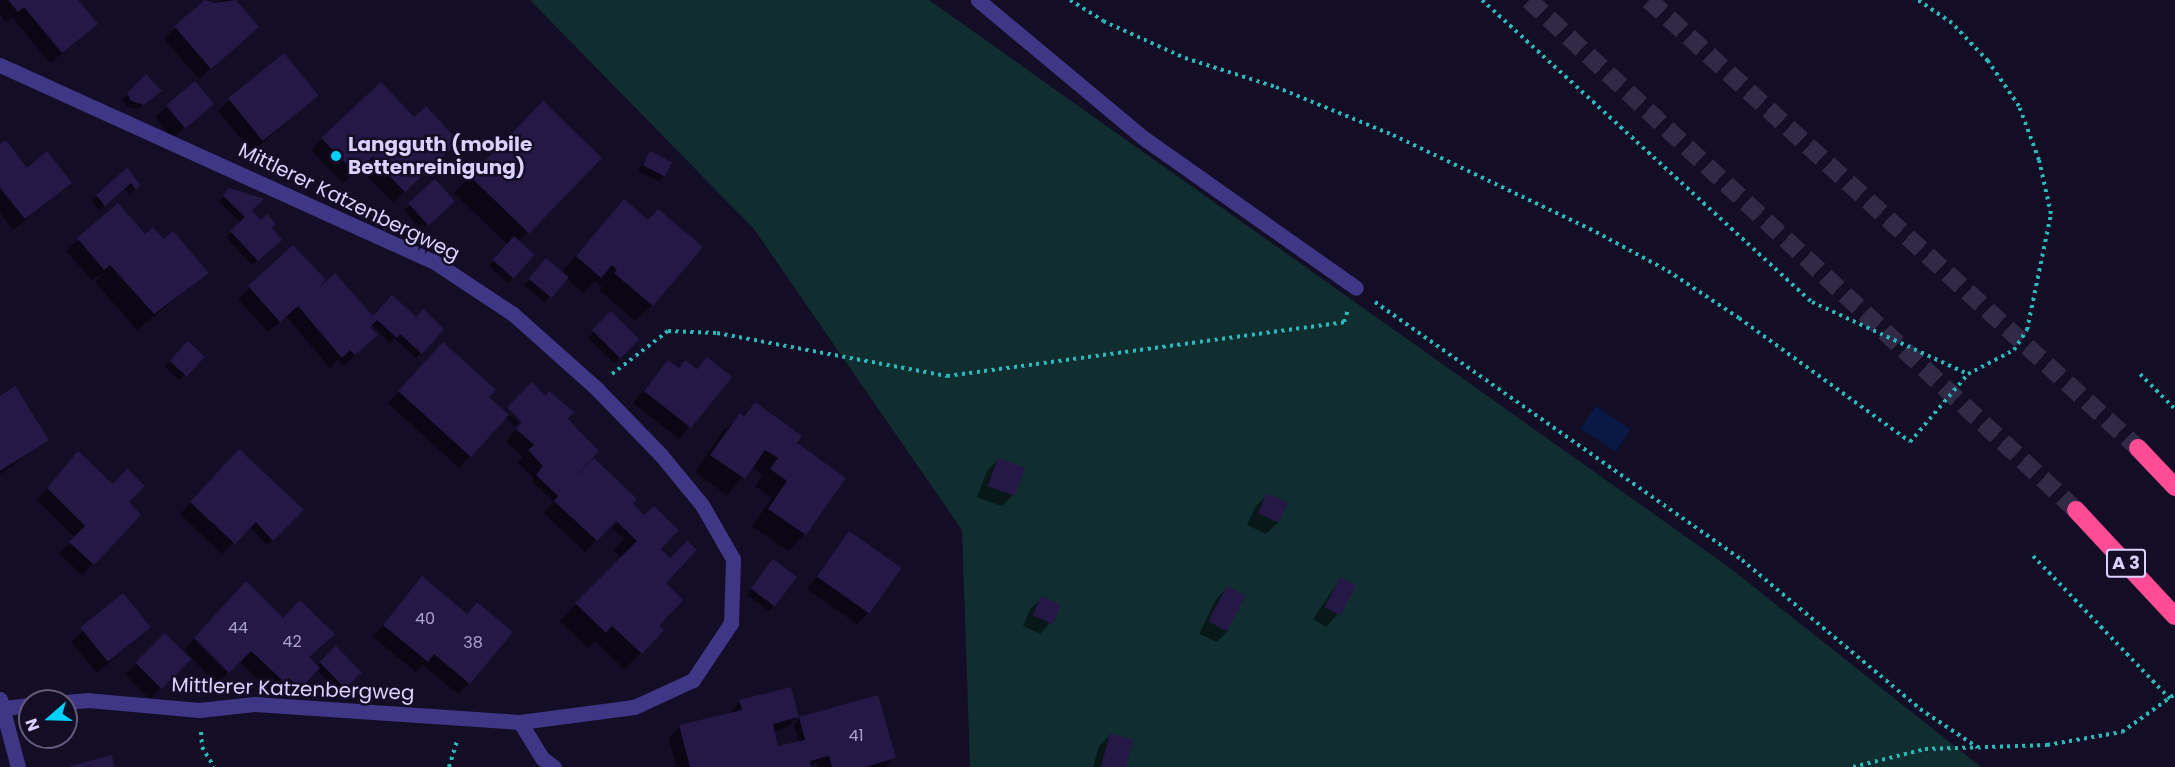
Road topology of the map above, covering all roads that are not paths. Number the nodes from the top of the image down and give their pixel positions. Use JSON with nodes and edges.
{"nodes":[{"id":1,"x":978,"y":0,"type":"edge"},
{"id":2,"x":0,"y":65,"type":"edge"},
{"id":3,"x":1356,"y":288,"type":"road end"},
{"id":4,"x":2138,"y":448,"type":"tunnel mouth"},
{"id":5,"x":2175,"y":487,"type":"edge"},
{"id":6,"x":2076,"y":510,"type":"tunnel mouth"},
{"id":7,"x":2175,"y":616,"type":"edge"},
{"id":8,"x":78,"y":701,"type":"edge"},
{"id":9,"x":2,"y":703,"type":"edge"},
{"id":10,"x":18,"y":704,"type":"edge"},
{"id":11,"x":520,"y":722,"type":"junction"},
{"id":12,"x":18,"y":767,"type":"edge"},
{"id":13,"x":554,"y":767,"type":"edge"}],
"edges":[{"from":1,"to":3,"type":"street"},
{"from":2,"to":11,"type":"street","name":"Mittlerer Katzenbergweg"},
{"from":4,"to":5,"type":"highway"},
{"from":6,"to":7,"type":"highway","number":"A 3"},
{"from":8,"to":11,"type":"street","name":"Mittlerer Katzenbergweg"},
{"from":9,"to":10,"type":"street"},
{"from":9,"to":12,"type":"street"},
{"from":11,"to":13,"type":"street"}]}
